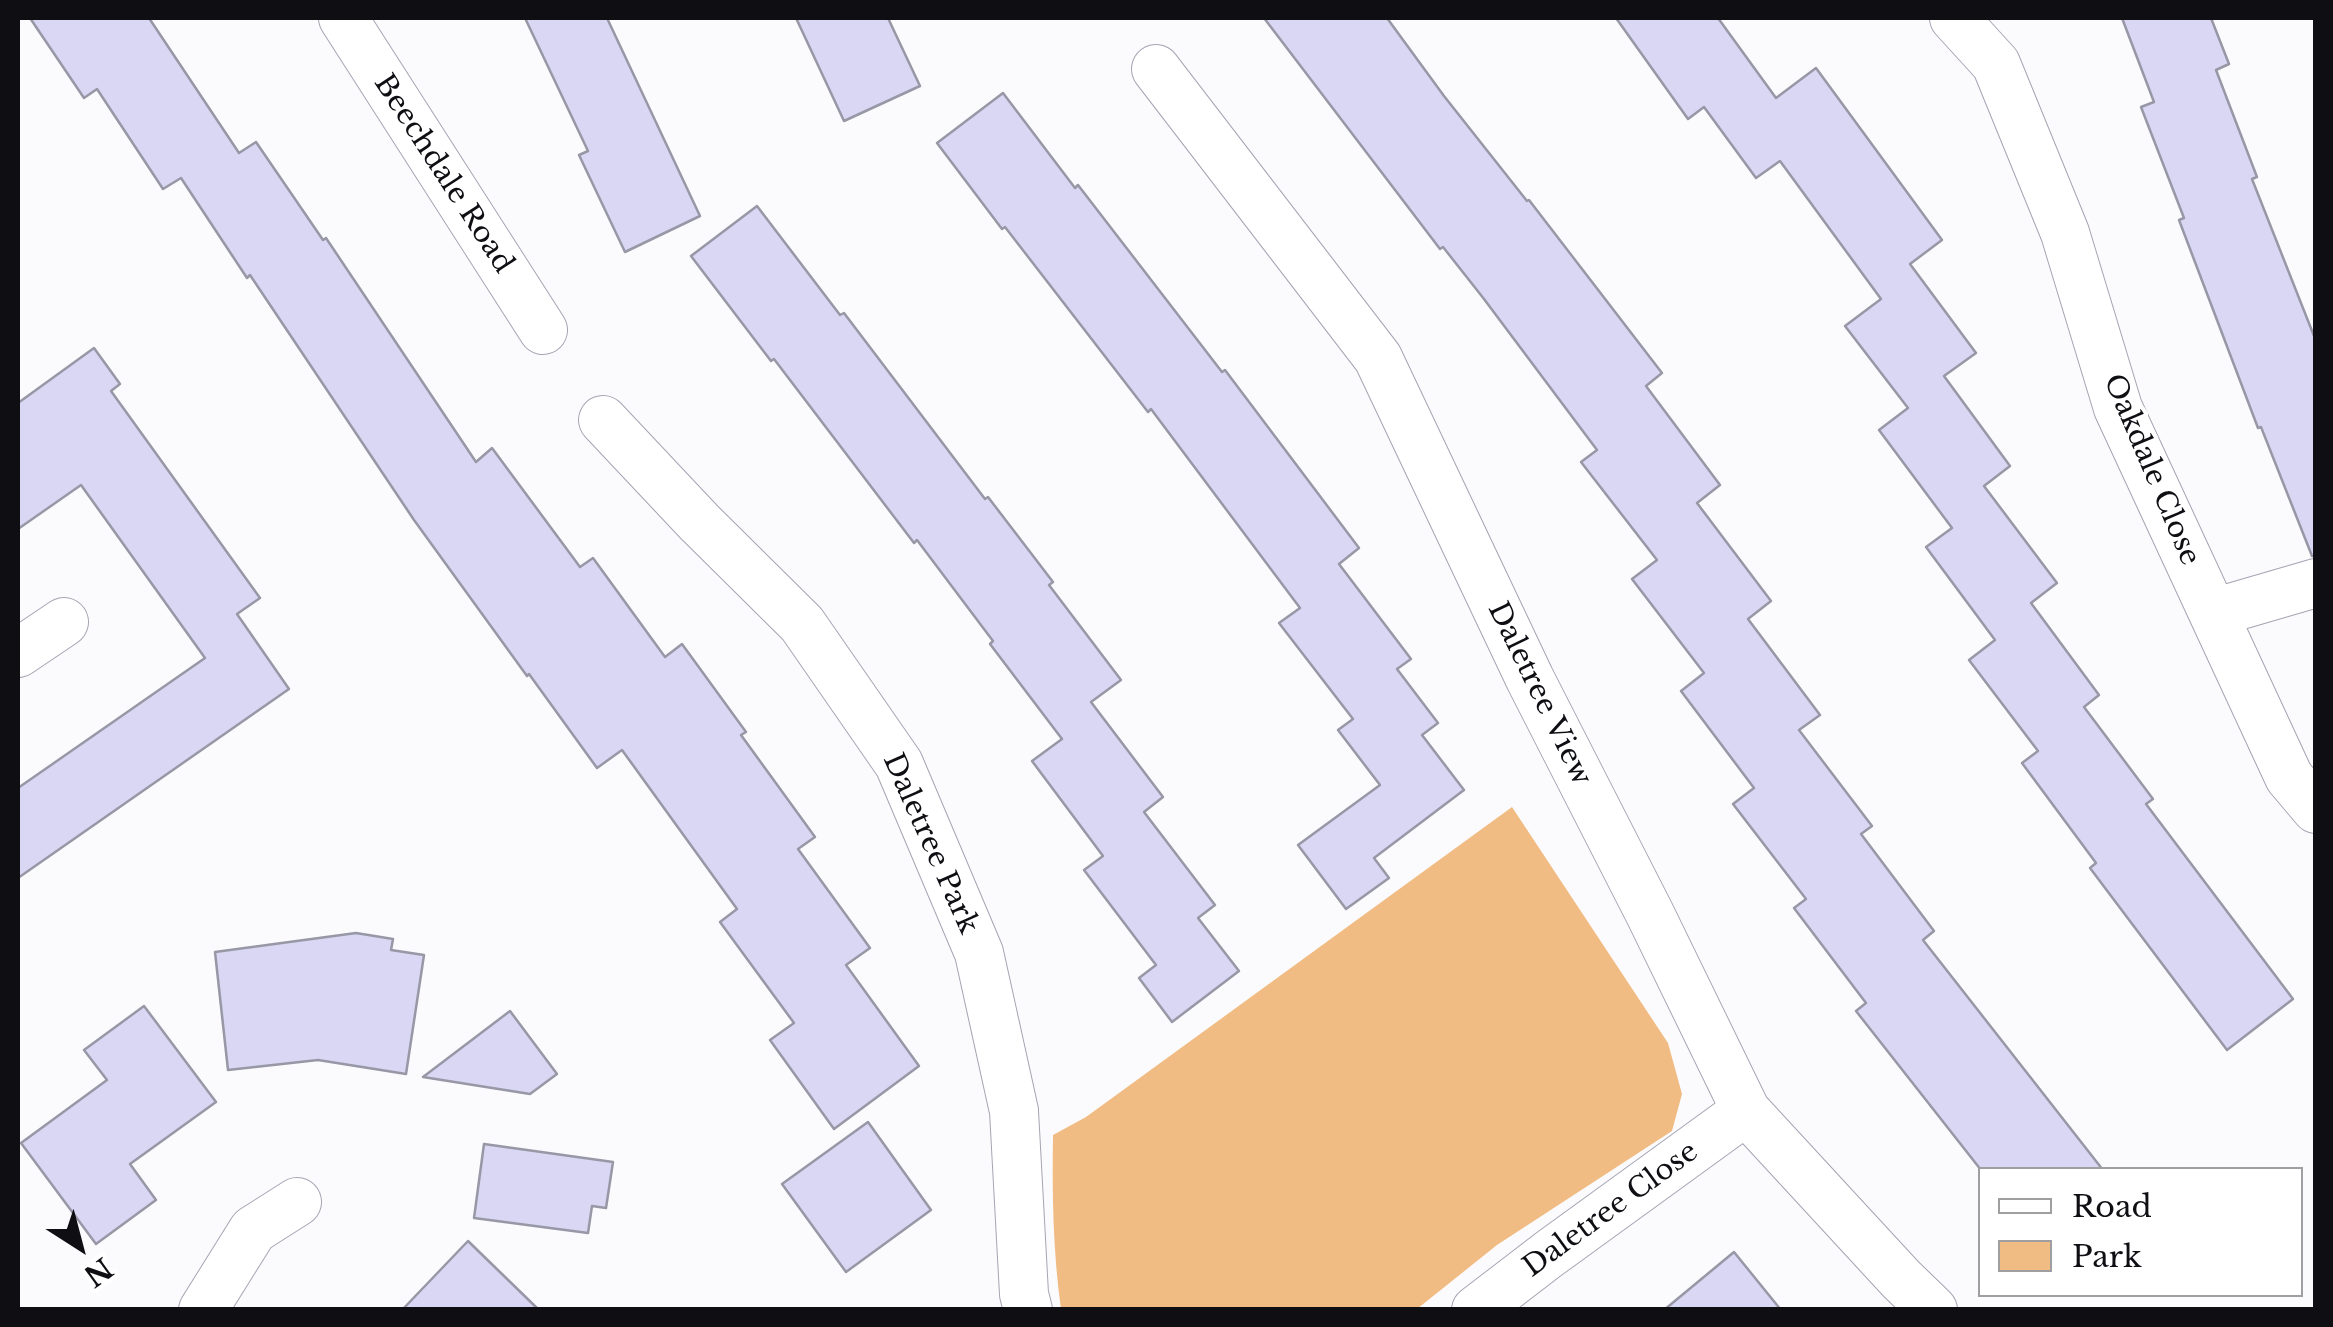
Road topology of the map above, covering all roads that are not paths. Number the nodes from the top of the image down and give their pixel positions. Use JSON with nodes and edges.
{"nodes":[{"id":1,"x":343,"y":18,"type":"edge"},
{"id":2,"x":1954,"y":18,"type":"edge"},
{"id":3,"x":1156,"y":68,"type":"dead end"},
{"id":4,"x":543,"y":330,"type":"dead end"},
{"id":5,"x":603,"y":420,"type":"dead end"},
{"id":6,"x":2316,"y":583,"type":"edge"},
{"id":7,"x":2213,"y":613,"type":"junction"},
{"id":8,"x":64,"y":622,"type":"dead end"},
{"id":9,"x":18,"y":653,"type":"edge"},
{"id":10,"x":2316,"y":809,"type":"edge"},
{"id":11,"x":1746,"y":1111,"type":"junction"},
{"id":12,"x":297,"y":1202,"type":"dead end"},
{"id":13,"x":203,"y":1310,"type":"edge"},
{"id":14,"x":1028,"y":1310,"type":"edge"},
{"id":15,"x":1476,"y":1310,"type":"edge"},
{"id":16,"x":1932,"y":1310,"type":"edge"}],
"edges":[{"from":1,"to":4,"type":"street","name":"Beechdale Road"},
{"from":2,"to":7,"type":"street","name":"Oakdale Close"},
{"from":3,"to":11,"type":"street","name":"Daletree View"},
{"from":5,"to":14,"type":"street","name":"Daletree Park"},
{"from":6,"to":7,"type":"street"},
{"from":7,"to":10,"type":"street","name":"Oakdale Close"},
{"from":8,"to":9,"type":"street"},
{"from":11,"to":15,"type":"street","name":"Daletree Close"},
{"from":11,"to":16,"type":"street","name":"Daletree View"},
{"from":12,"to":13,"type":"street"}]}
